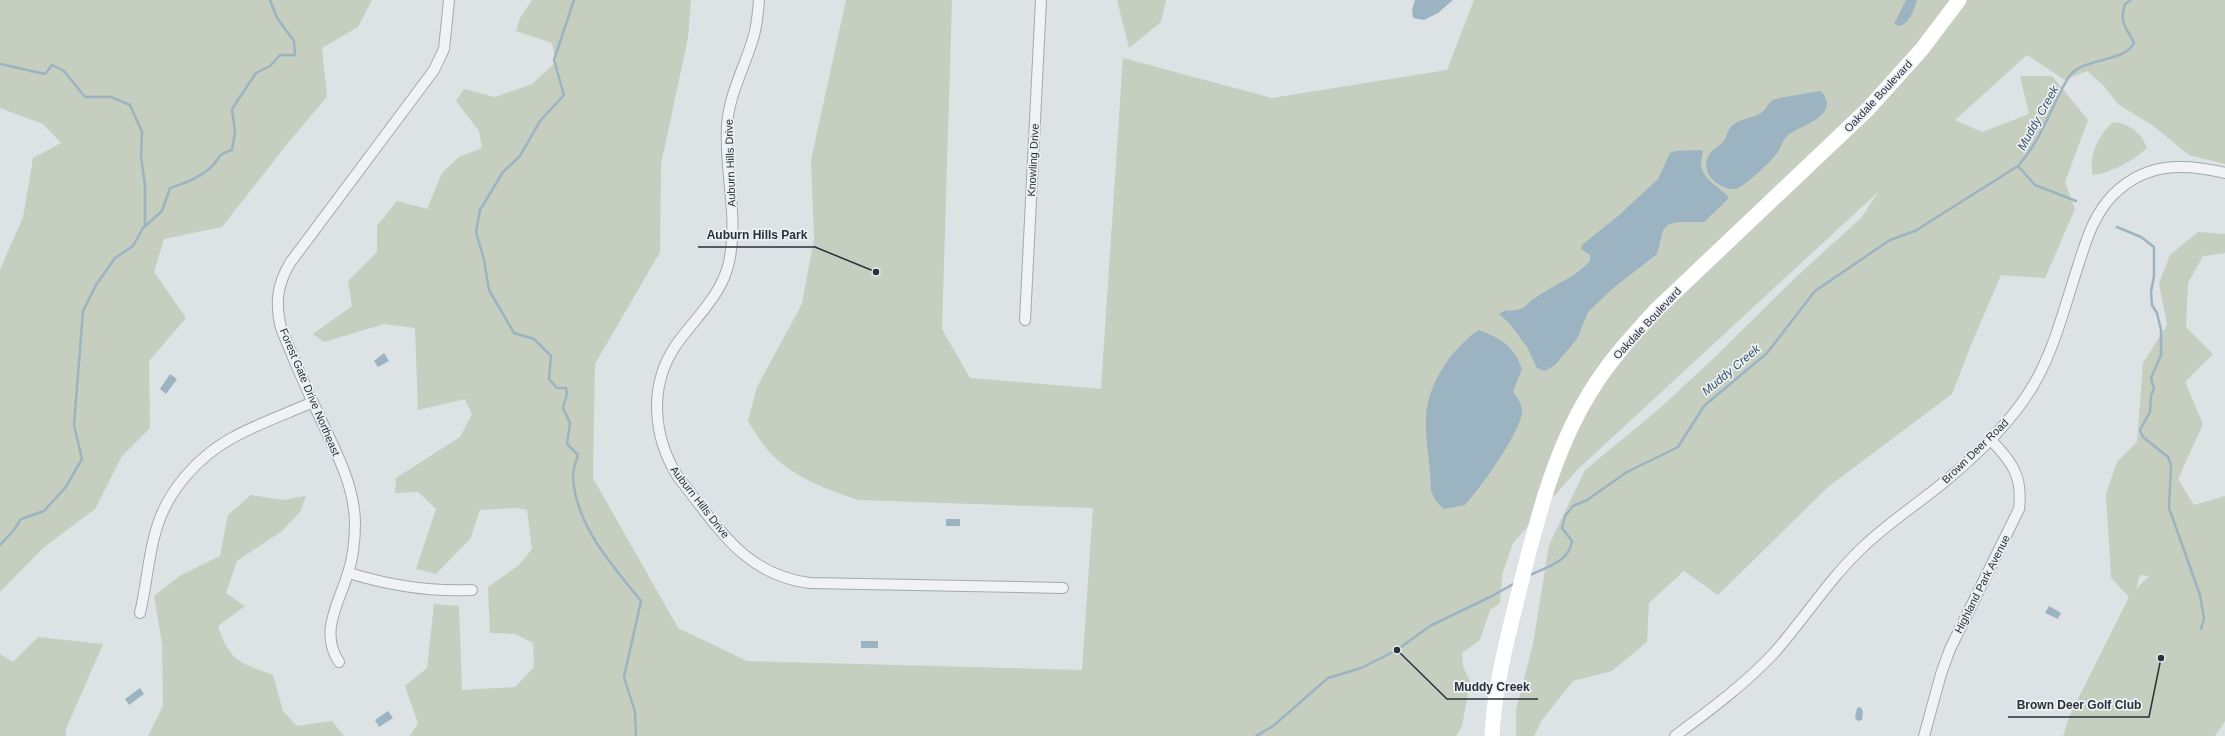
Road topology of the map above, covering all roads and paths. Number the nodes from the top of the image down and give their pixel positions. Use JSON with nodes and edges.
{"nodes":[{"id":1,"x":449,"y":0,"type":"edge"},
{"id":2,"x":759,"y":0,"type":"edge"},
{"id":3,"x":1041,"y":0,"type":"edge"},
{"id":4,"x":1959,"y":0,"type":"edge"},
{"id":5,"x":2225,"y":173,"type":"edge"},
{"id":6,"x":1025,"y":320,"type":"dead end"},
{"id":7,"x":312,"y":402,"type":"junction"},
{"id":8,"x":1990,"y":439,"type":"junction"},
{"id":9,"x":349,"y":573,"type":"junction"},
{"id":10,"x":1063,"y":588,"type":"dead end"},
{"id":11,"x":472,"y":590,"type":"dead end"},
{"id":12,"x":140,"y":613,"type":"dead end"},
{"id":13,"x":339,"y":662,"type":"dead end"},
{"id":14,"x":1492,"y":736,"type":"edge"},
{"id":15,"x":1675,"y":736,"type":"edge"},
{"id":16,"x":1924,"y":736,"type":"edge"}],
"edges":[{"from":1,"to":7,"type":"street","name":"Forest Gate Drive Northeast"},
{"from":2,"to":10,"type":"street","name":"Auburn Hills Drive"},
{"from":3,"to":6,"type":"street","name":"Knowling Drive"},
{"from":4,"to":14,"type":"main road","name":"Oakdale Boulevard"},
{"from":5,"to":8,"type":"street","name":"Brown Deer Road"},
{"from":7,"to":9,"type":"street","name":"Forest Gate Drive Northeast"},
{"from":7,"to":12,"type":"street"},
{"from":8,"to":15,"type":"street","name":"Brown Deer Road"},
{"from":8,"to":16,"type":"street","name":"Highland Park Avenue"},
{"from":9,"to":11,"type":"street"},
{"from":9,"to":13,"type":"street","name":"Forest Gate Drive Northeast"}]}
